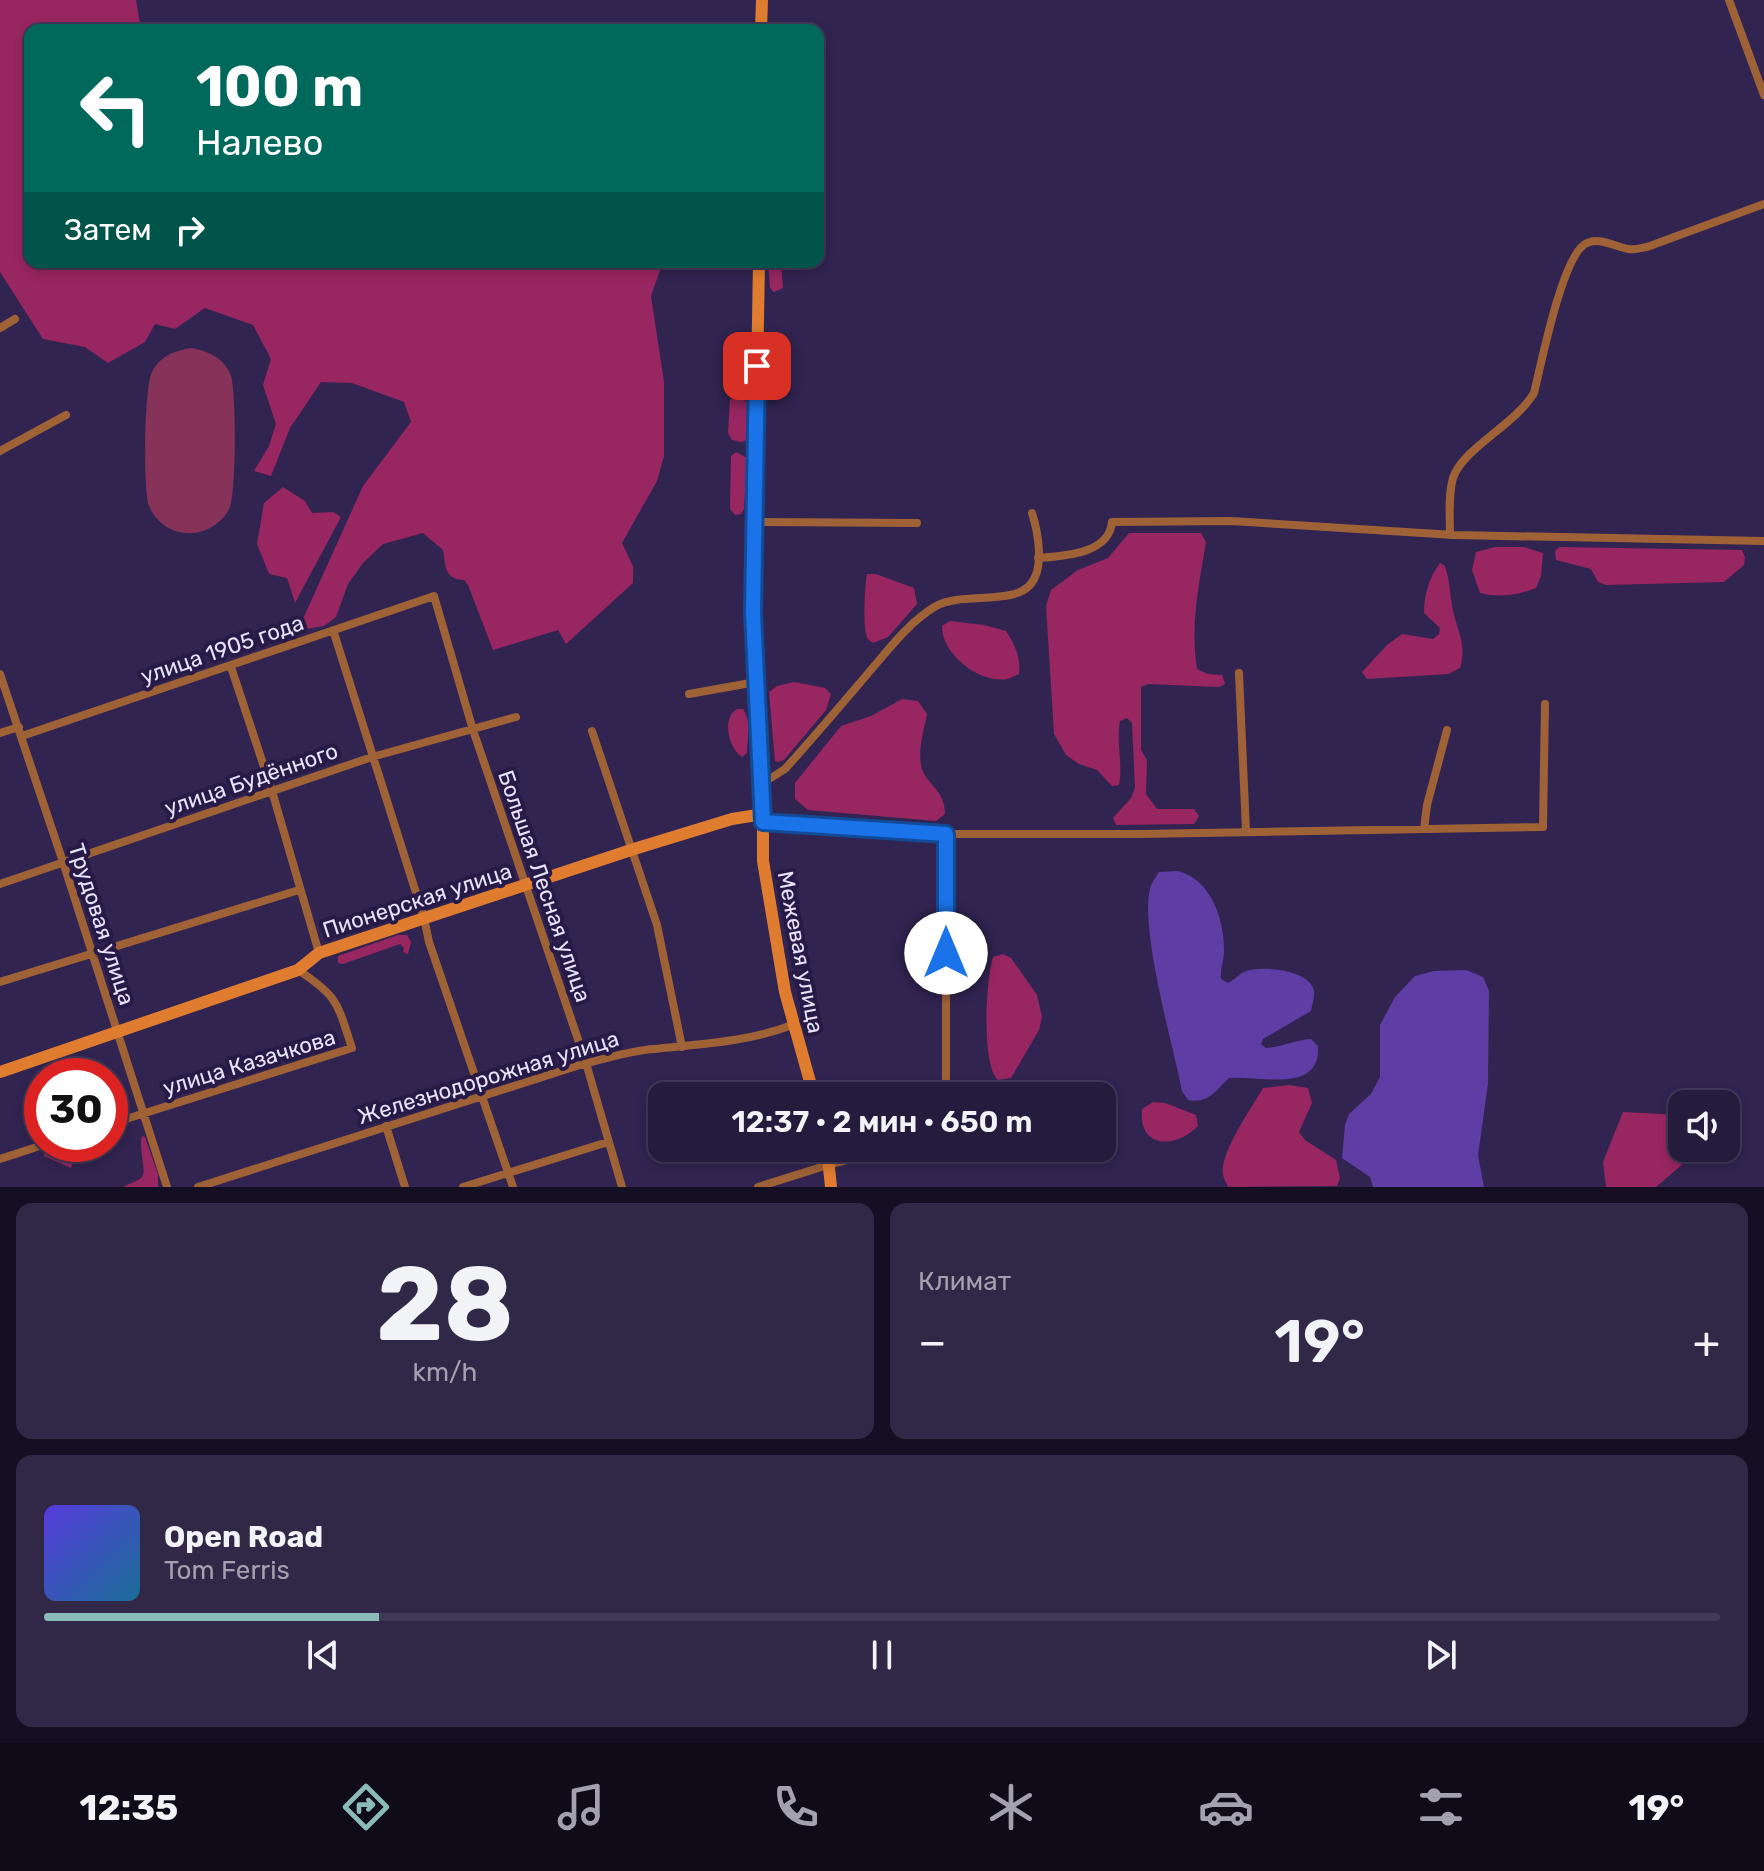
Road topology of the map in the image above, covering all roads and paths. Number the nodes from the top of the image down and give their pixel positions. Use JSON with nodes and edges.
{"nodes":[{"id":1,"x":762,"y":0,"type":"edge"},
{"id":2,"x":1729,"y":0,"type":"edge"},
{"id":3,"x":761,"y":24,"type":"edge"},
{"id":4,"x":1764,"y":95,"type":"edge"},
{"id":5,"x":1764,"y":204,"type":"edge"},
{"id":6,"x":759,"y":268,"type":"edge"},
{"id":7,"x":15,"y":319,"type":"dead end"},
{"id":8,"x":0,"y":328,"type":"edge"},
{"id":9,"x":66,"y":415,"type":"dead end"},
{"id":10,"x":0,"y":451,"type":"edge"},
{"id":11,"x":1032,"y":513,"type":"dead end"},
{"id":12,"x":754,"y":522,"type":"junction"},
{"id":13,"x":917,"y":523,"type":"dead end"},
{"id":14,"x":1450,"y":535,"type":"junction"},
{"id":15,"x":1764,"y":541,"type":"edge"},
{"id":16,"x":1038,"y":558,"type":"junction"},
{"id":17,"x":434,"y":596,"type":"joint"},
{"id":18,"x":333,"y":630,"type":"junction"},
{"id":19,"x":231,"y":667,"type":"junction"},
{"id":20,"x":1239,"y":673,"type":"dead end"},
{"id":21,"x":0,"y":674,"type":"edge"},
{"id":22,"x":756,"y":682,"type":"junction"},
{"id":23,"x":689,"y":694,"type":"dead end"},
{"id":24,"x":1545,"y":704,"type":"dead end"},
{"id":25,"x":516,"y":717,"type":"dead end"},
{"id":26,"x":473,"y":730,"type":"junction"},
{"id":27,"x":1447,"y":730,"type":"dead end"},
{"id":28,"x":20,"y":731,"type":"junction"},
{"id":29,"x":592,"y":731,"type":"dead end"},
{"id":30,"x":0,"y":733,"type":"edge"},
{"id":31,"x":372,"y":757,"type":"junction"},
{"id":32,"x":763,"y":783,"type":"junction"},
{"id":33,"x":272,"y":791,"type":"junction"},
{"id":34,"x":764,"y":818,"type":"junction"},
{"id":35,"x":1424,"y":829,"type":"junction"},
{"id":36,"x":1246,"y":831,"type":"junction"},
{"id":37,"x":946,"y":834,"type":"junction"},
{"id":38,"x":634,"y":849,"type":"junction"},
{"id":39,"x":63,"y":862,"type":"junction"},
{"id":40,"x":0,"y":884,"type":"edge"},
{"id":41,"x":524,"y":885,"type":"junction"},
{"id":42,"x":299,"y":890,"type":"junction"},
{"id":43,"x":424,"y":918,"type":"junction"},
{"id":44,"x":92,"y":952,"type":"junction"},
{"id":45,"x":319,"y":953,"type":"junction"},
{"id":46,"x":298,"y":970,"type":"junction"},
{"id":47,"x":0,"y":982,"type":"edge"},
{"id":48,"x":792,"y":1025,"type":"junction"},
{"id":49,"x":118,"y":1033,"type":"junction"},
{"id":50,"x":682,"y":1047,"type":"junction"},
{"id":51,"x":586,"y":1063,"type":"junction"},
{"id":52,"x":0,"y":1072,"type":"edge"},
{"id":53,"x":810,"y":1082,"type":"edge"},
{"id":54,"x":946,"y":1082,"type":"edge"},
{"id":55,"x":482,"y":1094,"type":"junction"},
{"id":56,"x":144,"y":1113,"type":"junction"},
{"id":57,"x":128,"y":1118,"type":"edge"},
{"id":58,"x":386,"y":1126,"type":"junction"},
{"id":59,"x":608,"y":1142,"type":"junction"},
{"id":60,"x":24,"y":1151,"type":"edge"},
{"id":61,"x":0,"y":1159,"type":"edge"},
{"id":62,"x":839,"y":1162,"type":"edge"},
{"id":63,"x":831,"y":1164,"type":"junction"},
{"id":64,"x":509,"y":1173,"type":"junction"},
{"id":65,"x":167,"y":1187,"type":"edge"},
{"id":66,"x":198,"y":1187,"type":"edge"},
{"id":67,"x":405,"y":1187,"type":"edge"},
{"id":68,"x":463,"y":1187,"type":"edge"},
{"id":69,"x":513,"y":1187,"type":"edge"},
{"id":70,"x":622,"y":1187,"type":"edge"},
{"id":71,"x":758,"y":1187,"type":"edge"},
{"id":72,"x":831,"y":1187,"type":"edge"}],
"edges":[{"from":1,"to":3,"type":"street"},
{"from":2,"to":4,"type":"street"},
{"from":5,"to":14,"type":"street"},
{"from":6,"to":12,"type":"street","name":"Межевая улица"},
{"from":7,"to":8,"type":"street"},
{"from":9,"to":10,"type":"street"},
{"from":11,"to":16,"type":"street"},
{"from":12,"to":13,"type":"street"},
{"from":12,"to":22,"type":"street","name":"Межевая улица"},
{"from":14,"to":15,"type":"street"},
{"from":14,"to":16,"type":"street"},
{"from":16,"to":32,"type":"street"},
{"from":17,"to":18,"type":"street","name":"улица 1905 года"},
{"from":17,"to":26,"type":"street","name":"Большая Лесная улица"},
{"from":18,"to":19,"type":"street","name":"улица 1905 года"},
{"from":18,"to":31,"type":"street"},
{"from":19,"to":28,"type":"street","name":"улица 1905 года"},
{"from":19,"to":33,"type":"street"},
{"from":20,"to":36,"type":"street"},
{"from":21,"to":28,"type":"street","name":"Трудовая улица"},
{"from":22,"to":23,"type":"street"},
{"from":22,"to":32,"type":"street","name":"Межевая улица"},
{"from":24,"to":35,"type":"street"},
{"from":25,"to":26,"type":"street","name":"улица Будённого"},
{"from":26,"to":31,"type":"street","name":"улица Будённого"},
{"from":26,"to":41,"type":"street","name":"Большая Лесная улица"},
{"from":27,"to":35,"type":"street"},
{"from":28,"to":30,"type":"street","name":"улица 1905 года"},
{"from":28,"to":39,"type":"street","name":"Трудовая улица"},
{"from":29,"to":38,"type":"street"},
{"from":31,"to":33,"type":"street","name":"улица Будённого"},
{"from":31,"to":43,"type":"street"},
{"from":32,"to":34,"type":"street","name":"Межевая улица"},
{"from":33,"to":39,"type":"street","name":"улица Будённого"},
{"from":33,"to":42,"type":"street"},
{"from":34,"to":37,"type":"street"},
{"from":34,"to":38,"type":"street","name":"Пионерская улица"},
{"from":34,"to":48,"type":"street","name":"Межевая улица"},
{"from":35,"to":36,"type":"street"},
{"from":36,"to":37,"type":"street"},
{"from":37,"to":54,"type":"street"},
{"from":38,"to":41,"type":"street","name":"Пионерская улица"},
{"from":38,"to":50,"type":"street"},
{"from":39,"to":40,"type":"street","name":"улица Будённого"},
{"from":39,"to":44,"type":"street","name":"Трудовая улица"},
{"from":41,"to":43,"type":"street","name":"Пионерская улица"},
{"from":41,"to":51,"type":"street","name":"Большая Лесная улица"},
{"from":42,"to":44,"type":"street"},
{"from":42,"to":45,"type":"street"},
{"from":43,"to":45,"type":"street","name":"Пионерская улица"},
{"from":43,"to":55,"type":"street"},
{"from":44,"to":47,"type":"street"},
{"from":44,"to":49,"type":"street","name":"Трудовая улица"},
{"from":45,"to":46,"type":"street","name":"Пионерская улица"},
{"from":46,"to":49,"type":"street","name":"Пионерская улица"},
{"from":46,"to":56,"type":"street","name":"улица Казачкова"},
{"from":48,"to":50,"type":"street","name":"Железнодорожная улица"},
{"from":48,"to":53,"type":"street","name":"Межевая улица"},
{"from":49,"to":52,"type":"street","name":"Пионерская улица"},
{"from":49,"to":56,"type":"street","name":"Трудовая улица"},
{"from":50,"to":51,"type":"street","name":"Железнодорожная улица"},
{"from":51,"to":55,"type":"street","name":"Железнодорожная улица"},
{"from":51,"to":59,"type":"street","name":"Большая Лесная улица"},
{"from":55,"to":58,"type":"street","name":"Железнодорожная улица"},
{"from":55,"to":64,"type":"street"},
{"from":56,"to":57,"type":"street","name":"улица Казачкова"},
{"from":56,"to":65,"type":"street","name":"Трудовая улица"},
{"from":58,"to":66,"type":"street","name":"Железнодорожная улица"},
{"from":58,"to":67,"type":"street"},
{"from":59,"to":64,"type":"street"},
{"from":59,"to":70,"type":"street","name":"Большая Лесная улица"},
{"from":60,"to":61,"type":"street"},
{"from":62,"to":63,"type":"street"},
{"from":63,"to":71,"type":"street"},
{"from":63,"to":72,"type":"street"},
{"from":64,"to":68,"type":"street"},
{"from":64,"to":69,"type":"street"}]}
